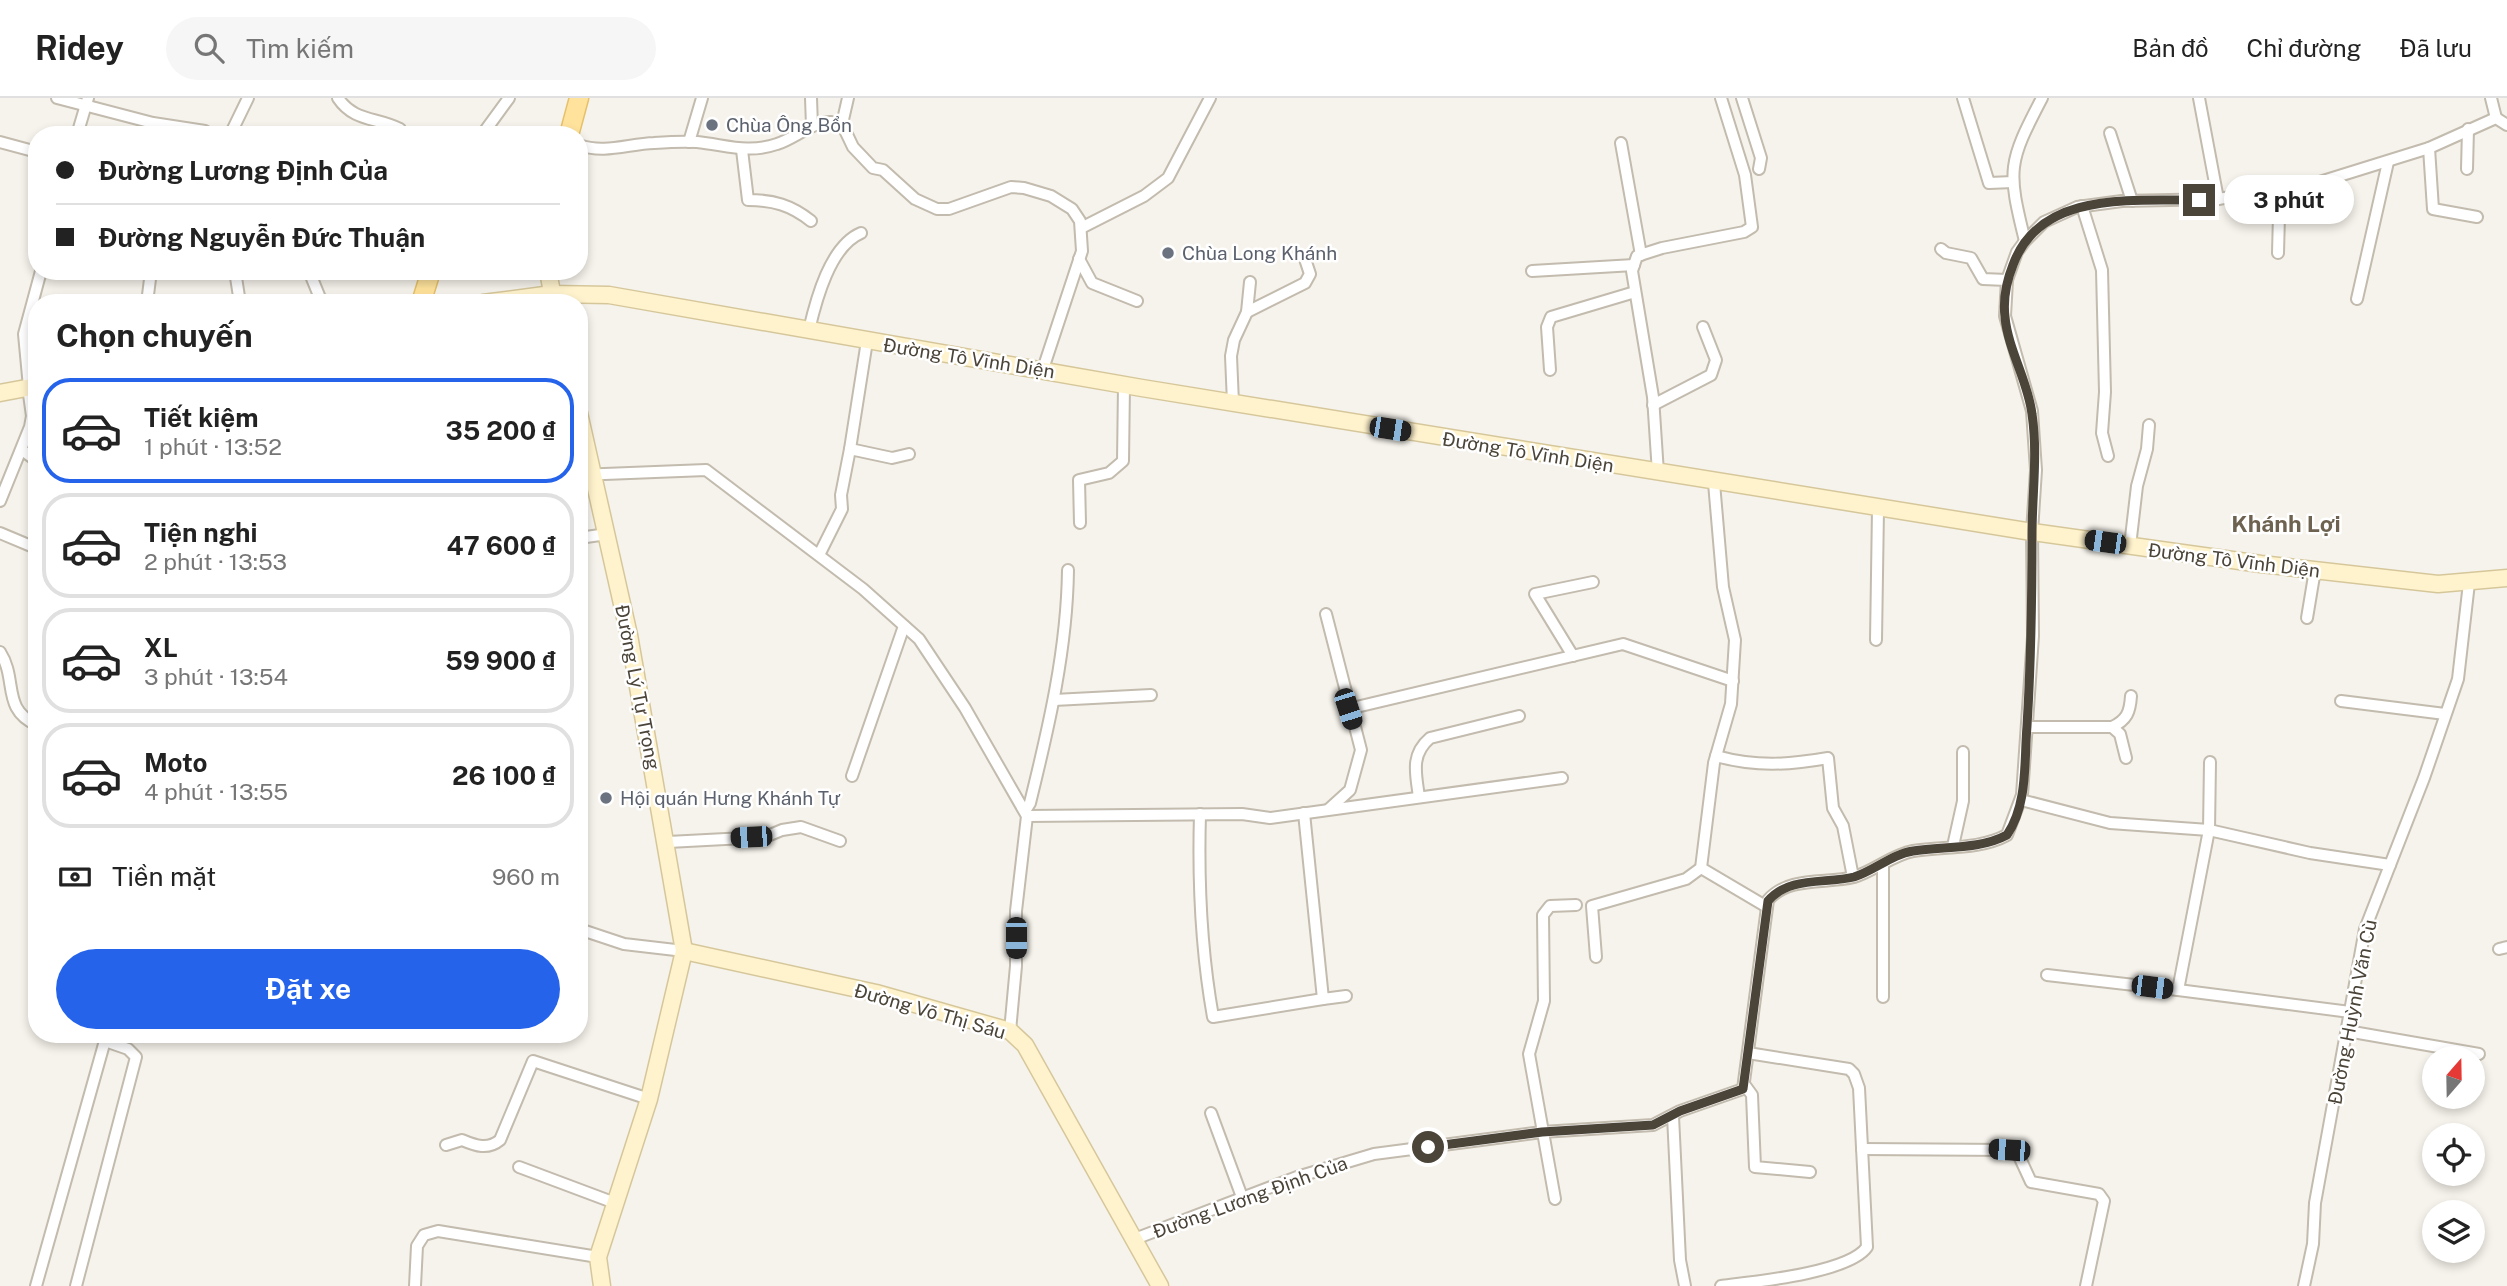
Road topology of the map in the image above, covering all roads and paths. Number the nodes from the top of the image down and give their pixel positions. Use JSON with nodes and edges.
{"nodes":[{"id":1,"x":57,"y":98,"type":"edge"},
{"id":2,"x":248,"y":98,"type":"edge"},
{"id":3,"x":338,"y":98,"type":"edge"},
{"id":4,"x":509,"y":98,"type":"edge"},
{"id":5,"x":579,"y":98,"type":"edge"},
{"id":6,"x":702,"y":98,"type":"edge"},
{"id":7,"x":811,"y":98,"type":"edge"},
{"id":8,"x":848,"y":98,"type":"edge"},
{"id":9,"x":1210,"y":98,"type":"edge"},
{"id":10,"x":1721,"y":98,"type":"edge"},
{"id":11,"x":1742,"y":98,"type":"edge"},
{"id":12,"x":1963,"y":98,"type":"edge"},
{"id":13,"x":2042,"y":98,"type":"edge"},
{"id":14,"x":2199,"y":98,"type":"edge"},
{"id":15,"x":2491,"y":98,"type":"edge"},
{"id":16,"x":87,"y":102,"type":"edge"},
{"id":17,"x":2496,"y":118,"type":"junction"},
{"id":18,"x":842,"y":124,"type":"junction"},
{"id":19,"x":2507,"y":125,"type":"edge"},
{"id":20,"x":80,"y":126,"type":"edge"},
{"id":21,"x":172,"y":126,"type":"edge"},
{"id":22,"x":234,"y":126,"type":"edge"},
{"id":23,"x":394,"y":126,"type":"edge"},
{"id":24,"x":489,"y":126,"type":"edge"},
{"id":25,"x":571,"y":126,"type":"edge"},
{"id":26,"x":812,"y":126,"type":"junction"},
{"id":27,"x":2468,"y":128,"type":"junction"},
{"id":28,"x":2110,"y":133,"type":"dead end"},
{"id":29,"x":0,"y":142,"type":"edge"},
{"id":30,"x":689,"y":142,"type":"junction"},
{"id":31,"x":1621,"y":142,"type":"dead end"},
{"id":32,"x":588,"y":148,"type":"edge"},
{"id":33,"x":2429,"y":148,"type":"junction"},
{"id":34,"x":28,"y":150,"type":"edge"},
{"id":35,"x":742,"y":150,"type":"junction"},
{"id":36,"x":2388,"y":162,"type":"junction"},
{"id":37,"x":1759,"y":169,"type":"dead end"},
{"id":38,"x":2467,"y":169,"type":"dead end"},
{"id":39,"x":2013,"y":182,"type":"junction"},
{"id":40,"x":2255,"y":194,"type":"junction"},
{"id":41,"x":2218,"y":199,"type":"junction"},
{"id":42,"x":2132,"y":201,"type":"junction"},
{"id":43,"x":2082,"y":206,"type":"junction"},
{"id":44,"x":2477,"y":217,"type":"dead end"},
{"id":45,"x":811,"y":221,"type":"dead end"},
{"id":46,"x":1081,"y":228,"type":"junction"},
{"id":47,"x":861,"y":233,"type":"dead end"},
{"id":48,"x":2025,"y":241,"type":"junction"},
{"id":49,"x":1941,"y":249,"type":"dead end"},
{"id":50,"x":2278,"y":253,"type":"dead end"},
{"id":51,"x":1305,"y":258,"type":"dead end"},
{"id":52,"x":1079,"y":259,"type":"junction"},
{"id":53,"x":1637,"y":260,"type":"junction"},
{"id":54,"x":1532,"y":271,"type":"dead end"},
{"id":55,"x":2007,"y":280,"type":"junction"},
{"id":56,"x":1250,"y":282,"type":"dead end"},
{"id":57,"x":1635,"y":292,"type":"junction"},
{"id":58,"x":588,"y":296,"type":"edge"},
{"id":59,"x":2357,"y":299,"type":"dead end"},
{"id":60,"x":1137,"y":301,"type":"dead end"},
{"id":61,"x":1247,"y":312,"type":"junction"},
{"id":62,"x":28,"y":319,"type":"edge"},
{"id":63,"x":1703,"y":327,"type":"dead end"},
{"id":64,"x":809,"y":330,"type":"junction"},
{"id":65,"x":867,"y":341,"type":"junction"},
{"id":66,"x":28,"y":364,"type":"edge"},
{"id":67,"x":1042,"y":369,"type":"junction"},
{"id":68,"x":1550,"y":370,"type":"dead end"},
{"id":69,"x":1124,"y":385,"type":"junction"},
{"id":70,"x":28,"y":388,"type":"edge"},
{"id":71,"x":0,"y":393,"type":"edge"},
{"id":72,"x":1233,"y":403,"type":"junction"},
{"id":73,"x":1653,"y":405,"type":"junction"},
{"id":74,"x":2149,"y":425,"type":"dead end"},
{"id":75,"x":28,"y":430,"type":"edge"},
{"id":76,"x":850,"y":449,"type":"junction"},
{"id":77,"x":22,"y":450,"type":"junction"},
{"id":78,"x":28,"y":454,"type":"edge"},
{"id":79,"x":909,"y":454,"type":"dead end"},
{"id":80,"x":2108,"y":456,"type":"dead end"},
{"id":81,"x":1658,"y":473,"type":"junction"},
{"id":82,"x":588,"y":474,"type":"edge"},
{"id":83,"x":588,"y":480,"type":"edge"},
{"id":84,"x":1714,"y":483,"type":"junction"},
{"id":85,"x":0,"y":500,"type":"edge"},
{"id":86,"x":1878,"y":509,"type":"junction"},
{"id":87,"x":1080,"y":523,"type":"dead end"},
{"id":88,"x":2032,"y":532,"type":"junction"},
{"id":89,"x":0,"y":533,"type":"edge"},
{"id":90,"x":607,"y":534,"type":"junction"},
{"id":91,"x":588,"y":537,"type":"edge"},
{"id":92,"x":28,"y":544,"type":"edge"},
{"id":93,"x":2130,"y":546,"type":"junction"},
{"id":94,"x":819,"y":555,"type":"junction"},
{"id":95,"x":1068,"y":570,"type":"dead end"},
{"id":96,"x":2315,"y":570,"type":"junction"},
{"id":97,"x":2507,"y":578,"type":"edge"},
{"id":98,"x":1593,"y":582,"type":"dead end"},
{"id":99,"x":2469,"y":583,"type":"junction"},
{"id":100,"x":1326,"y":614,"type":"dead end"},
{"id":101,"x":2307,"y":618,"type":"dead end"},
{"id":102,"x":904,"y":626,"type":"junction"},
{"id":103,"x":1876,"y":640,"type":"dead end"},
{"id":104,"x":0,"y":652,"type":"edge"},
{"id":105,"x":1573,"y":656,"type":"junction"},
{"id":106,"x":1733,"y":681,"type":"junction"},
{"id":107,"x":1151,"y":695,"type":"dead end"},
{"id":108,"x":2131,"y":696,"type":"dead end"},
{"id":109,"x":1054,"y":700,"type":"junction"},
{"id":110,"x":2342,"y":701,"type":"dead end"},
{"id":111,"x":1348,"y":709,"type":"junction"},
{"id":112,"x":2445,"y":714,"type":"junction"},
{"id":113,"x":1519,"y":716,"type":"dead end"},
{"id":114,"x":28,"y":719,"type":"edge"},
{"id":115,"x":2027,"y":727,"type":"junction"},
{"id":116,"x":2112,"y":727,"type":"junction"},
{"id":117,"x":1963,"y":752,"type":"dead end"},
{"id":118,"x":1716,"y":756,"type":"junction"},
{"id":119,"x":2126,"y":758,"type":"dead end"},
{"id":120,"x":2210,"y":762,"type":"dead end"},
{"id":121,"x":852,"y":776,"type":"dead end"},
{"id":122,"x":1562,"y":778,"type":"dead end"},
{"id":123,"x":1419,"y":797,"type":"junction"},
{"id":124,"x":2021,"y":800,"type":"junction"},
{"id":125,"x":1329,"y":809,"type":"junction"},
{"id":126,"x":1304,"y":813,"type":"junction"},
{"id":127,"x":1026,"y":814,"type":"junction"},
{"id":128,"x":1200,"y":814,"type":"junction"},
{"id":129,"x":2209,"y":830,"type":"junction"},
{"id":130,"x":840,"y":841,"type":"dead end"},
{"id":131,"x":668,"y":842,"type":"junction"},
{"id":132,"x":1953,"y":846,"type":"junction"},
{"id":133,"x":1883,"y":864,"type":"junction"},
{"id":134,"x":2390,"y":865,"type":"junction"},
{"id":135,"x":1701,"y":868,"type":"junction"},
{"id":136,"x":1853,"y":877,"type":"junction"},
{"id":137,"x":1576,"y":905,"type":"dead end"},
{"id":138,"x":1768,"y":907,"type":"junction"},
{"id":139,"x":588,"y":932,"type":"edge"},
{"id":140,"x":684,"y":951,"type":"junction"},
{"id":141,"x":1596,"y":957,"type":"dead end"},
{"id":142,"x":2047,"y":975,"type":"dead end"},
{"id":143,"x":2178,"y":990,"type":"junction"},
{"id":144,"x":1346,"y":996,"type":"dead end"},
{"id":145,"x":1883,"y":997,"type":"dead end"},
{"id":146,"x":1324,"y":999,"type":"junction"},
{"id":147,"x":2350,"y":1012,"type":"junction"},
{"id":148,"x":1010,"y":1031,"type":"junction"},
{"id":149,"x":2347,"y":1031,"type":"junction"},
{"id":150,"x":105,"y":1043,"type":"edge"},
{"id":151,"x":116,"y":1043,"type":"edge"},
{"id":152,"x":2433,"y":1046,"type":"edge"},
{"id":153,"x":1748,"y":1053,"type":"junction"},
{"id":154,"x":1744,"y":1084,"type":"junction"},
{"id":155,"x":649,"y":1099,"type":"junction"},
{"id":156,"x":1211,"y":1113,"type":"dead end"},
{"id":157,"x":1673,"y":1116,"type":"junction"},
{"id":158,"x":1542,"y":1132,"type":"junction"},
{"id":159,"x":446,"y":1145,"type":"dead end"},
{"id":160,"x":1862,"y":1149,"type":"junction"},
{"id":161,"x":519,"y":1167,"type":"dead end"},
{"id":162,"x":1810,"y":1172,"type":"dead end"},
{"id":163,"x":1242,"y":1197,"type":"junction"},
{"id":164,"x":1555,"y":1199,"type":"dead end"},
{"id":165,"x":615,"y":1203,"type":"junction"},
{"id":166,"x":1132,"y":1240,"type":"junction"},
{"id":167,"x":598,"y":1257,"type":"junction"},
{"id":168,"x":36,"y":1286,"type":"edge"},
{"id":169,"x":76,"y":1286,"type":"edge"},
{"id":170,"x":415,"y":1286,"type":"edge"},
{"id":171,"x":602,"y":1286,"type":"edge"},
{"id":172,"x":1160,"y":1286,"type":"edge"},
{"id":173,"x":1685,"y":1286,"type":"edge"},
{"id":174,"x":1721,"y":1286,"type":"edge"},
{"id":175,"x":2086,"y":1286,"type":"edge"},
{"id":176,"x":2304,"y":1286,"type":"edge"}],
"edges":[{"from":1,"to":16,"type":"street"},
{"from":2,"to":22,"type":"street"},
{"from":3,"to":23,"type":"street"},
{"from":4,"to":24,"type":"street"},
{"from":5,"to":25,"type":"main road"},
{"from":6,"to":30,"type":"street"},
{"from":7,"to":26,"type":"street"},
{"from":8,"to":18,"type":"street"},
{"from":9,"to":46,"type":"street"},
{"from":10,"to":53,"type":"street"},
{"from":11,"to":37,"type":"street"},
{"from":12,"to":39,"type":"street"},
{"from":13,"to":39,"type":"street"},
{"from":14,"to":41,"type":"street"},
{"from":15,"to":17,"type":"street"},
{"from":16,"to":20,"type":"street"},
{"from":16,"to":21,"type":"street"},
{"from":17,"to":19,"type":"street"},
{"from":17,"to":27,"type":"street"},
{"from":18,"to":26,"type":"street"},
{"from":18,"to":46,"type":"street"},
{"from":26,"to":35,"type":"street"},
{"from":27,"to":33,"type":"street"},
{"from":27,"to":38,"type":"street"},
{"from":28,"to":42,"type":"street"},
{"from":29,"to":34,"type":"street"},
{"from":30,"to":32,"type":"street"},
{"from":30,"to":35,"type":"street"},
{"from":31,"to":53,"type":"street"},
{"from":33,"to":36,"type":"street"},
{"from":33,"to":44,"type":"street"},
{"from":35,"to":45,"type":"street"},
{"from":36,"to":40,"type":"street"},
{"from":36,"to":59,"type":"street"},
{"from":39,"to":48,"type":"street"},
{"from":40,"to":41,"type":"street"},
{"from":40,"to":50,"type":"street"},
{"from":41,"to":42,"type":"street"},
{"from":42,"to":43,"type":"street"},
{"from":43,"to":48,"type":"street"},
{"from":43,"to":80,"type":"street"},
{"from":46,"to":52,"type":"street"},
{"from":47,"to":64,"type":"street"},
{"from":48,"to":55,"type":"street"},
{"from":49,"to":55,"type":"street"},
{"from":51,"to":61,"type":"street"},
{"from":52,"to":60,"type":"street"},
{"from":52,"to":67,"type":"street"},
{"from":53,"to":54,"type":"street"},
{"from":53,"to":57,"type":"street"},
{"from":55,"to":88,"type":"street"},
{"from":56,"to":61,"type":"street"},
{"from":57,"to":68,"type":"street"},
{"from":57,"to":73,"type":"street"},
{"from":58,"to":64,"type":"main road","name":"Đường Tô Vĩnh Diện"},
{"from":61,"to":72,"type":"street"},
{"from":62,"to":66,"type":"street"},
{"from":63,"to":73,"type":"street"},
{"from":64,"to":65,"type":"main road","name":"Đường Tô Vĩnh Diện"},
{"from":65,"to":67,"type":"main road","name":"Đường Tô Vĩnh Diện"},
{"from":65,"to":76,"type":"street"},
{"from":67,"to":69,"type":"main road","name":"Đường Tô Vĩnh Diện"},
{"from":69,"to":72,"type":"main road","name":"Đường Tô Vĩnh Diện"},
{"from":69,"to":87,"type":"street"},
{"from":70,"to":71,"type":"main road"},
{"from":72,"to":81,"type":"main road","name":"Đường Tô Vĩnh Diện"},
{"from":73,"to":81,"type":"street"},
{"from":74,"to":93,"type":"street"},
{"from":75,"to":77,"type":"street"},
{"from":76,"to":79,"type":"street"},
{"from":76,"to":94,"type":"street"},
{"from":77,"to":78,"type":"street"},
{"from":77,"to":85,"type":"street"},
{"from":81,"to":84,"type":"main road","name":"Đường Tô Vĩnh Diện"},
{"from":82,"to":94,"type":"street"},
{"from":83,"to":90,"type":"main road","name":"Đường Lý Tự Trọng"},
{"from":84,"to":86,"type":"main road","name":"Đường Tô Vĩnh Diện"},
{"from":84,"to":106,"type":"street"},
{"from":86,"to":88,"type":"main road","name":"Đường Tô Vĩnh Diện"},
{"from":86,"to":103,"type":"street"},
{"from":88,"to":93,"type":"main road","name":"Đường Tô Vĩnh Diện"},
{"from":88,"to":115,"type":"street"},
{"from":89,"to":92,"type":"street"},
{"from":90,"to":91,"type":"street"},
{"from":90,"to":131,"type":"main road","name":"Đường Lý Tự Trọng"},
{"from":93,"to":96,"type":"main road","name":"Đường Tô Vĩnh Diện"},
{"from":94,"to":102,"type":"street"},
{"from":95,"to":109,"type":"street"},
{"from":96,"to":99,"type":"main road","name":"Đường Tô Vĩnh Diện"},
{"from":96,"to":101,"type":"street"},
{"from":97,"to":99,"type":"main road","name":"Đường Tô Vĩnh Diện"},
{"from":98,"to":105,"type":"street"},
{"from":99,"to":112,"type":"street","name":"Đường Huỳnh Văn Cù"},
{"from":100,"to":111,"type":"street"},
{"from":102,"to":121,"type":"street"},
{"from":102,"to":127,"type":"street"},
{"from":104,"to":114,"type":"street"},
{"from":105,"to":106,"type":"street"},
{"from":105,"to":111,"type":"street"},
{"from":106,"to":118,"type":"street"},
{"from":107,"to":109,"type":"street"},
{"from":108,"to":116,"type":"street"},
{"from":109,"to":127,"type":"street"},
{"from":110,"to":112,"type":"street"},
{"from":111,"to":125,"type":"street"},
{"from":112,"to":134,"type":"street","name":"Đường Huỳnh Văn Cù"},
{"from":113,"to":123,"type":"street"},
{"from":115,"to":116,"type":"street"},
{"from":115,"to":124,"type":"street"},
{"from":116,"to":119,"type":"street"},
{"from":117,"to":132,"type":"street"},
{"from":118,"to":135,"type":"street"},
{"from":118,"to":136,"type":"street"},
{"from":120,"to":129,"type":"street"},
{"from":122,"to":123,"type":"street"},
{"from":123,"to":125,"type":"street"},
{"from":124,"to":129,"type":"street"},
{"from":124,"to":132,"type":"street"},
{"from":125,"to":126,"type":"street"},
{"from":126,"to":128,"type":"street"},
{"from":126,"to":146,"type":"street"},
{"from":127,"to":128,"type":"street"},
{"from":127,"to":148,"type":"street"},
{"from":128,"to":146,"type":"street"},
{"from":129,"to":134,"type":"street"},
{"from":129,"to":143,"type":"street"},
{"from":130,"to":131,"type":"street"},
{"from":131,"to":140,"type":"main road","name":"Đường Lý Tự Trọng"},
{"from":132,"to":133,"type":"street"},
{"from":133,"to":136,"type":"street"},
{"from":133,"to":145,"type":"street"},
{"from":134,"to":147,"type":"street","name":"Đường Huỳnh Văn Cù"},
{"from":135,"to":138,"type":"street"},
{"from":135,"to":141,"type":"street"},
{"from":136,"to":138,"type":"street"},
{"from":137,"to":158,"type":"street"},
{"from":138,"to":153,"type":"street"},
{"from":139,"to":140,"type":"street"},
{"from":140,"to":148,"type":"main road","name":"Đường Võ Thị Sáu"},
{"from":140,"to":155,"type":"main road","name":"Đường Lý Tự Trọng"},
{"from":142,"to":143,"type":"street"},
{"from":143,"to":147,"type":"street"},
{"from":144,"to":146,"type":"street"},
{"from":147,"to":149,"type":"street","name":"Đường Huỳnh Văn Cù"},
{"from":148,"to":166,"type":"main road","name":"Đường Võ Thị Sáu"},
{"from":149,"to":152,"type":"street"},
{"from":149,"to":176,"type":"street","name":"Đường Huỳnh Văn Cù"},
{"from":150,"to":168,"type":"street"},
{"from":151,"to":169,"type":"street"},
{"from":153,"to":154,"type":"street"},
{"from":153,"to":160,"type":"street"},
{"from":154,"to":157,"type":"street","name":"Đường Lương Định Của"},
{"from":154,"to":162,"type":"street"},
{"from":155,"to":159,"type":"street"},
{"from":155,"to":165,"type":"main road","name":"Đường Lý Tự Trọng"},
{"from":156,"to":163,"type":"street"},
{"from":157,"to":158,"type":"street","name":"Đường Lương Định Của"},
{"from":157,"to":173,"type":"street"},
{"from":158,"to":163,"type":"street","name":"Đường Lương Định Của"},
{"from":158,"to":164,"type":"street"},
{"from":160,"to":174,"type":"street"},
{"from":160,"to":175,"type":"street"},
{"from":161,"to":165,"type":"street"},
{"from":163,"to":166,"type":"street","name":"Đường Lương Định Của"},
{"from":165,"to":167,"type":"main road","name":"Đường Lý Tự Trọng"},
{"from":166,"to":172,"type":"main road","name":"Đường Võ Thị Sáu"},
{"from":167,"to":170,"type":"street"},
{"from":167,"to":171,"type":"main road","name":"Đường Lý Tự Trọng"}]}
